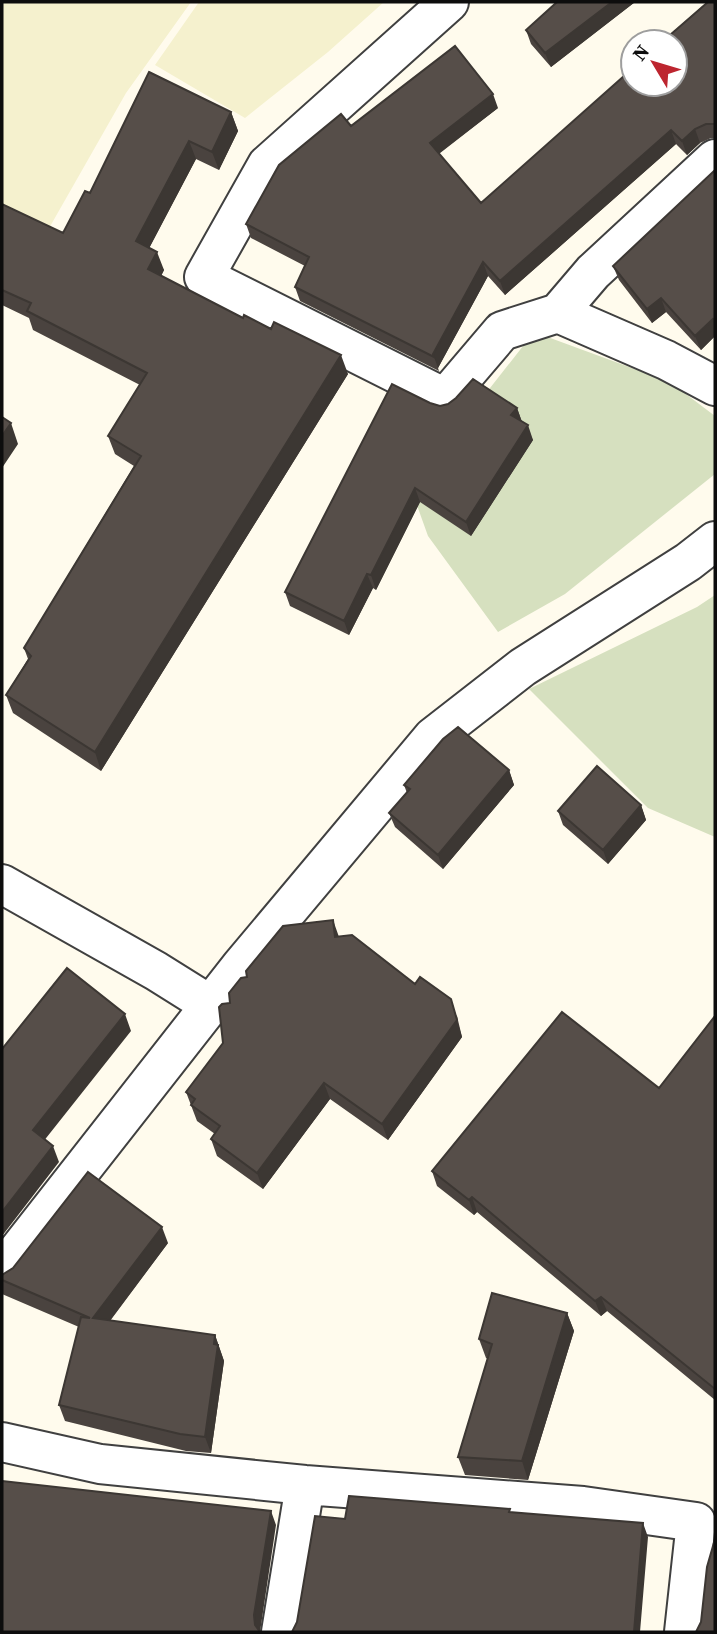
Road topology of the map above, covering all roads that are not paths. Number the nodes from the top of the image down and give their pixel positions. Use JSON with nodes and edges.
{"nodes":[{"id":1,"x":449,"y":2,"type":"edge"},
{"id":2,"x":715,"y":159,"type":"edge"},
{"id":3,"x":558,"y":313,"type":"junction"},
{"id":4,"x":715,"y":386,"type":"edge"},
{"id":5,"x":715,"y":541,"type":"edge"},
{"id":6,"x":2,"y":884,"type":"edge"},
{"id":7,"x":212,"y":1006,"type":"junction"},
{"id":8,"x":2,"y":1271,"type":"edge"},
{"id":9,"x":2,"y":1442,"type":"edge"},
{"id":10,"x":305,"y":1485,"type":"junction"},
{"id":11,"x":281,"y":1632,"type":"edge"},
{"id":12,"x":684,"y":1632,"type":"edge"}],
"edges":[{"from":1,"to":3,"type":"street"},
{"from":2,"to":3,"type":"street"},
{"from":3,"to":4,"type":"street"},
{"from":5,"to":7,"type":"street"},
{"from":6,"to":7,"type":"street"},
{"from":7,"to":8,"type":"street"},
{"from":9,"to":10,"type":"street"},
{"from":10,"to":11,"type":"street"},
{"from":10,"to":12,"type":"street"}]}
